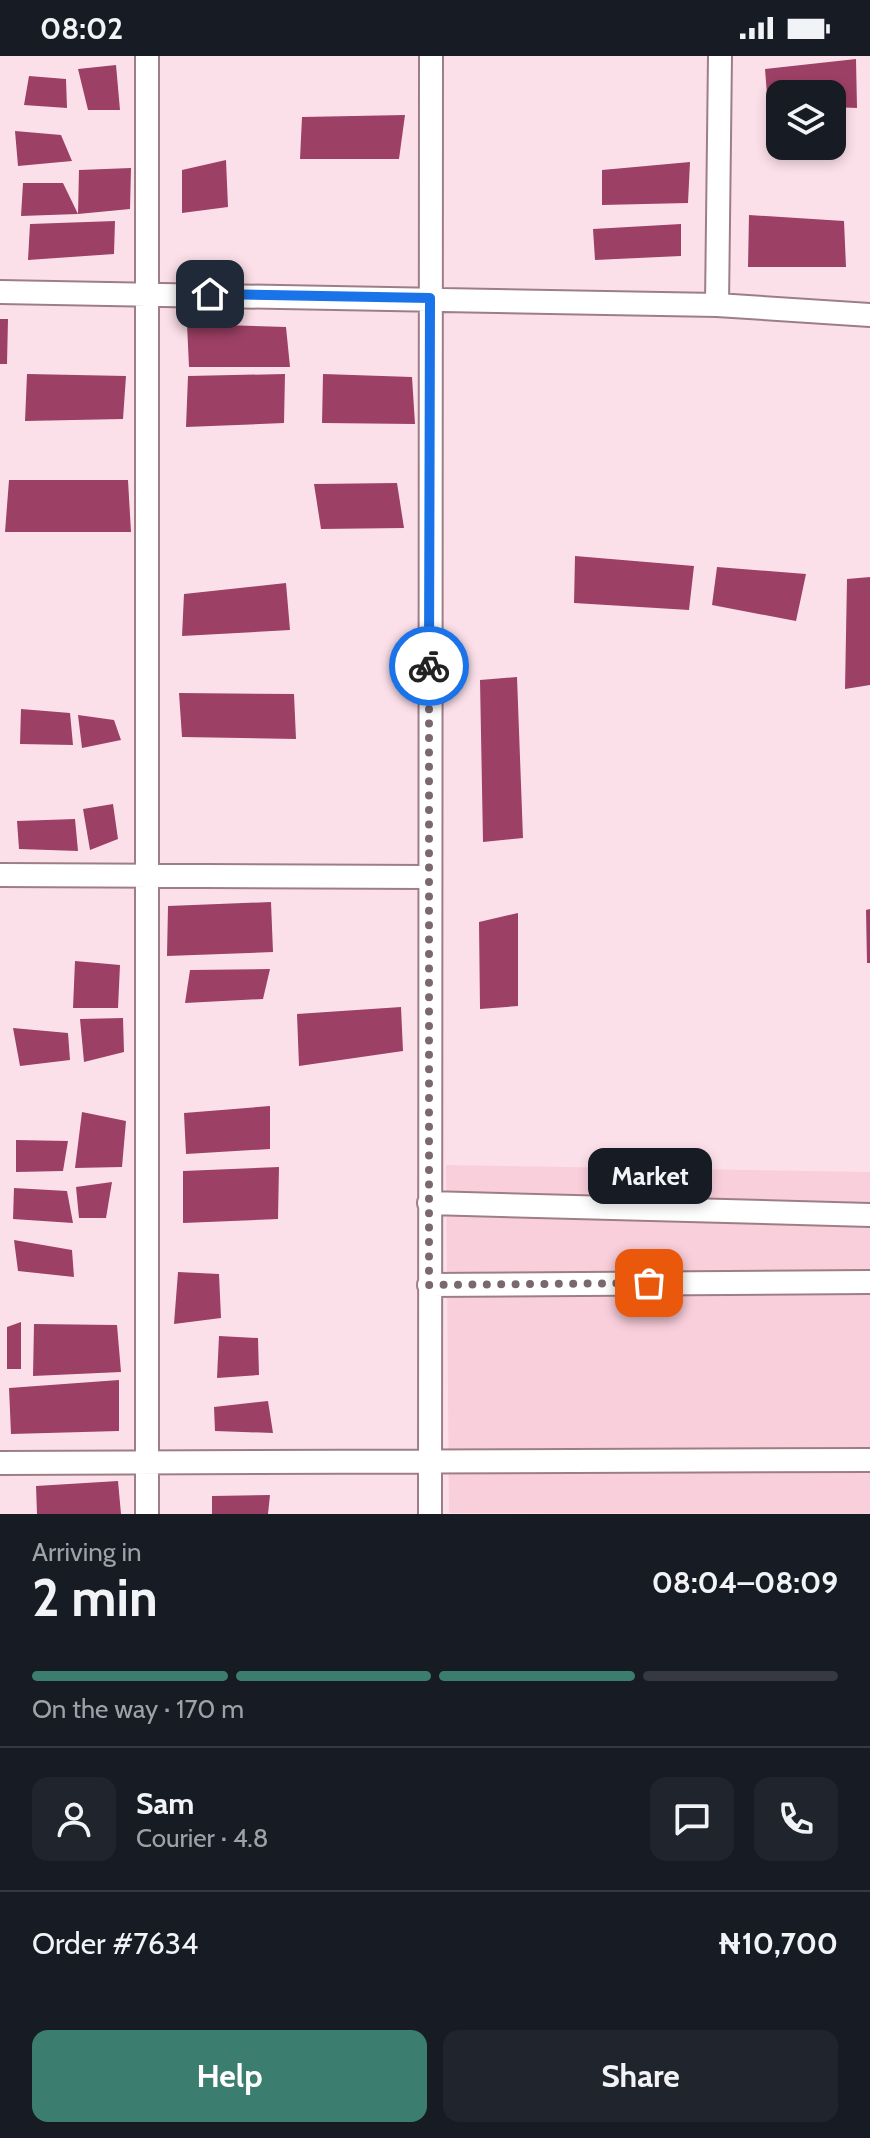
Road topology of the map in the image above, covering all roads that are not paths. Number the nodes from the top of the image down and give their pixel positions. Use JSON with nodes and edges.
{"nodes":[{"id":1,"x":147,"y":56,"type":"edge"},
{"id":2,"x":431,"y":56,"type":"edge"},
{"id":3,"x":720,"y":56,"type":"edge"},
{"id":4,"x":0,"y":292,"type":"edge"},
{"id":5,"x":147,"y":293,"type":"junction"},
{"id":6,"x":430,"y":298,"type":"junction"},
{"id":7,"x":717,"y":305,"type":"junction"},
{"id":8,"x":870,"y":315,"type":"edge"},
{"id":9,"x":0,"y":875,"type":"edge"},
{"id":10,"x":428,"y":877,"type":"junction"},
{"id":11,"x":144,"y":878,"type":"junction"},
{"id":12,"x":429,"y":1203,"type":"junction"},
{"id":13,"x":870,"y":1215,"type":"edge"},
{"id":14,"x":870,"y":1282,"type":"edge"},
{"id":15,"x":429,"y":1285,"type":"junction"},
{"id":16,"x":429,"y":1460,"type":"junction"},
{"id":17,"x":870,"y":1460,"type":"edge"},
{"id":18,"x":0,"y":1463,"type":"edge"},
{"id":19,"x":148,"y":1464,"type":"junction"},
{"id":20,"x":147,"y":1514,"type":"edge"},
{"id":21,"x":430,"y":1514,"type":"edge"}],
"edges":[{"from":1,"to":5,"type":"street"},
{"from":2,"to":6,"type":"street"},
{"from":3,"to":7,"type":"street"},
{"from":4,"to":5,"type":"street"},
{"from":5,"to":6,"type":"street"},
{"from":5,"to":11,"type":"street"},
{"from":6,"to":7,"type":"street"},
{"from":6,"to":10,"type":"street"},
{"from":7,"to":8,"type":"street"},
{"from":9,"to":11,"type":"street"},
{"from":10,"to":11,"type":"street"},
{"from":10,"to":12,"type":"street"},
{"from":11,"to":19,"type":"street"},
{"from":12,"to":13,"type":"street"},
{"from":12,"to":15,"type":"street"},
{"from":14,"to":15,"type":"street"},
{"from":15,"to":16,"type":"street"},
{"from":16,"to":17,"type":"street"},
{"from":16,"to":19,"type":"street"},
{"from":16,"to":21,"type":"street"},
{"from":18,"to":19,"type":"street"},
{"from":19,"to":20,"type":"street"}]}
